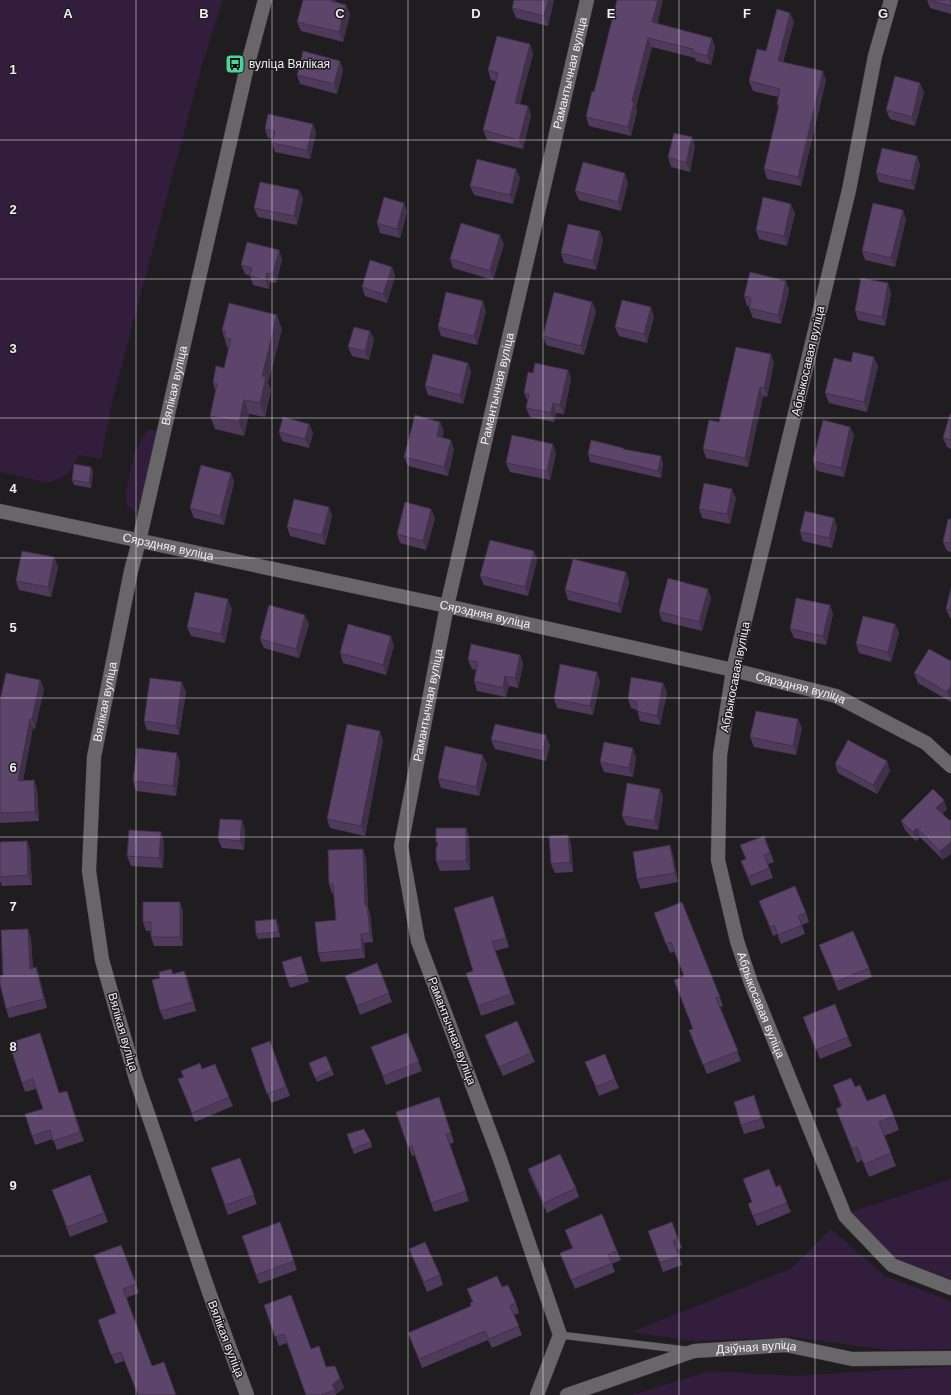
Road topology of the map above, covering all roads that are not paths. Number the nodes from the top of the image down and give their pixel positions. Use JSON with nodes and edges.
{"nodes":[{"id":1,"x":265,"y":0,"type":"edge"},
{"id":2,"x":587,"y":0,"type":"edge"},
{"id":3,"x":891,"y":0,"type":"edge"},
{"id":4,"x":0,"y":511,"type":"edge"},
{"id":5,"x":139,"y":540,"type":"junction"},
{"id":6,"x":447,"y":606,"type":"junction"},
{"id":7,"x":733,"y":670,"type":"junction"},
{"id":8,"x":951,"y":766,"type":"edge"},
{"id":9,"x":951,"y":1288,"type":"edge"},
{"id":10,"x":560,"y":1334,"type":"junction"},
{"id":11,"x":694,"y":1351,"type":"junction"},
{"id":12,"x":951,"y":1358,"type":"edge"},
{"id":13,"x":247,"y":1395,"type":"edge"},
{"id":14,"x":537,"y":1395,"type":"edge"},
{"id":15,"x":568,"y":1395,"type":"edge"}],
"edges":[{"from":1,"to":5,"type":"street","name":"Вялікая вуліца"},
{"from":2,"to":6,"type":"street","name":"Рамантычная вуліца"},
{"from":3,"to":7,"type":"street","name":"Абрыкосавая вуліца"},
{"from":4,"to":5,"type":"street","name":"Сярэдняя вуліца"},
{"from":5,"to":6,"type":"street","name":"Сярэдняя вуліца"},
{"from":5,"to":13,"type":"street","name":"Вялікая вуліца"},
{"from":6,"to":7,"type":"street","name":"Сярэдняя вуліца"},
{"from":6,"to":10,"type":"street","name":"Рамантычная вуліца"},
{"from":7,"to":8,"type":"street","name":"Сярэдняя вуліца"},
{"from":7,"to":9,"type":"street","name":"Абрыкосавая вуліца"},
{"from":10,"to":11,"type":"lane"},
{"from":10,"to":14,"type":"street"},
{"from":11,"to":12,"type":"street","name":"Дзіўная вуліца"},
{"from":11,"to":15,"type":"street","name":"Дзіўная вуліца"}]}
